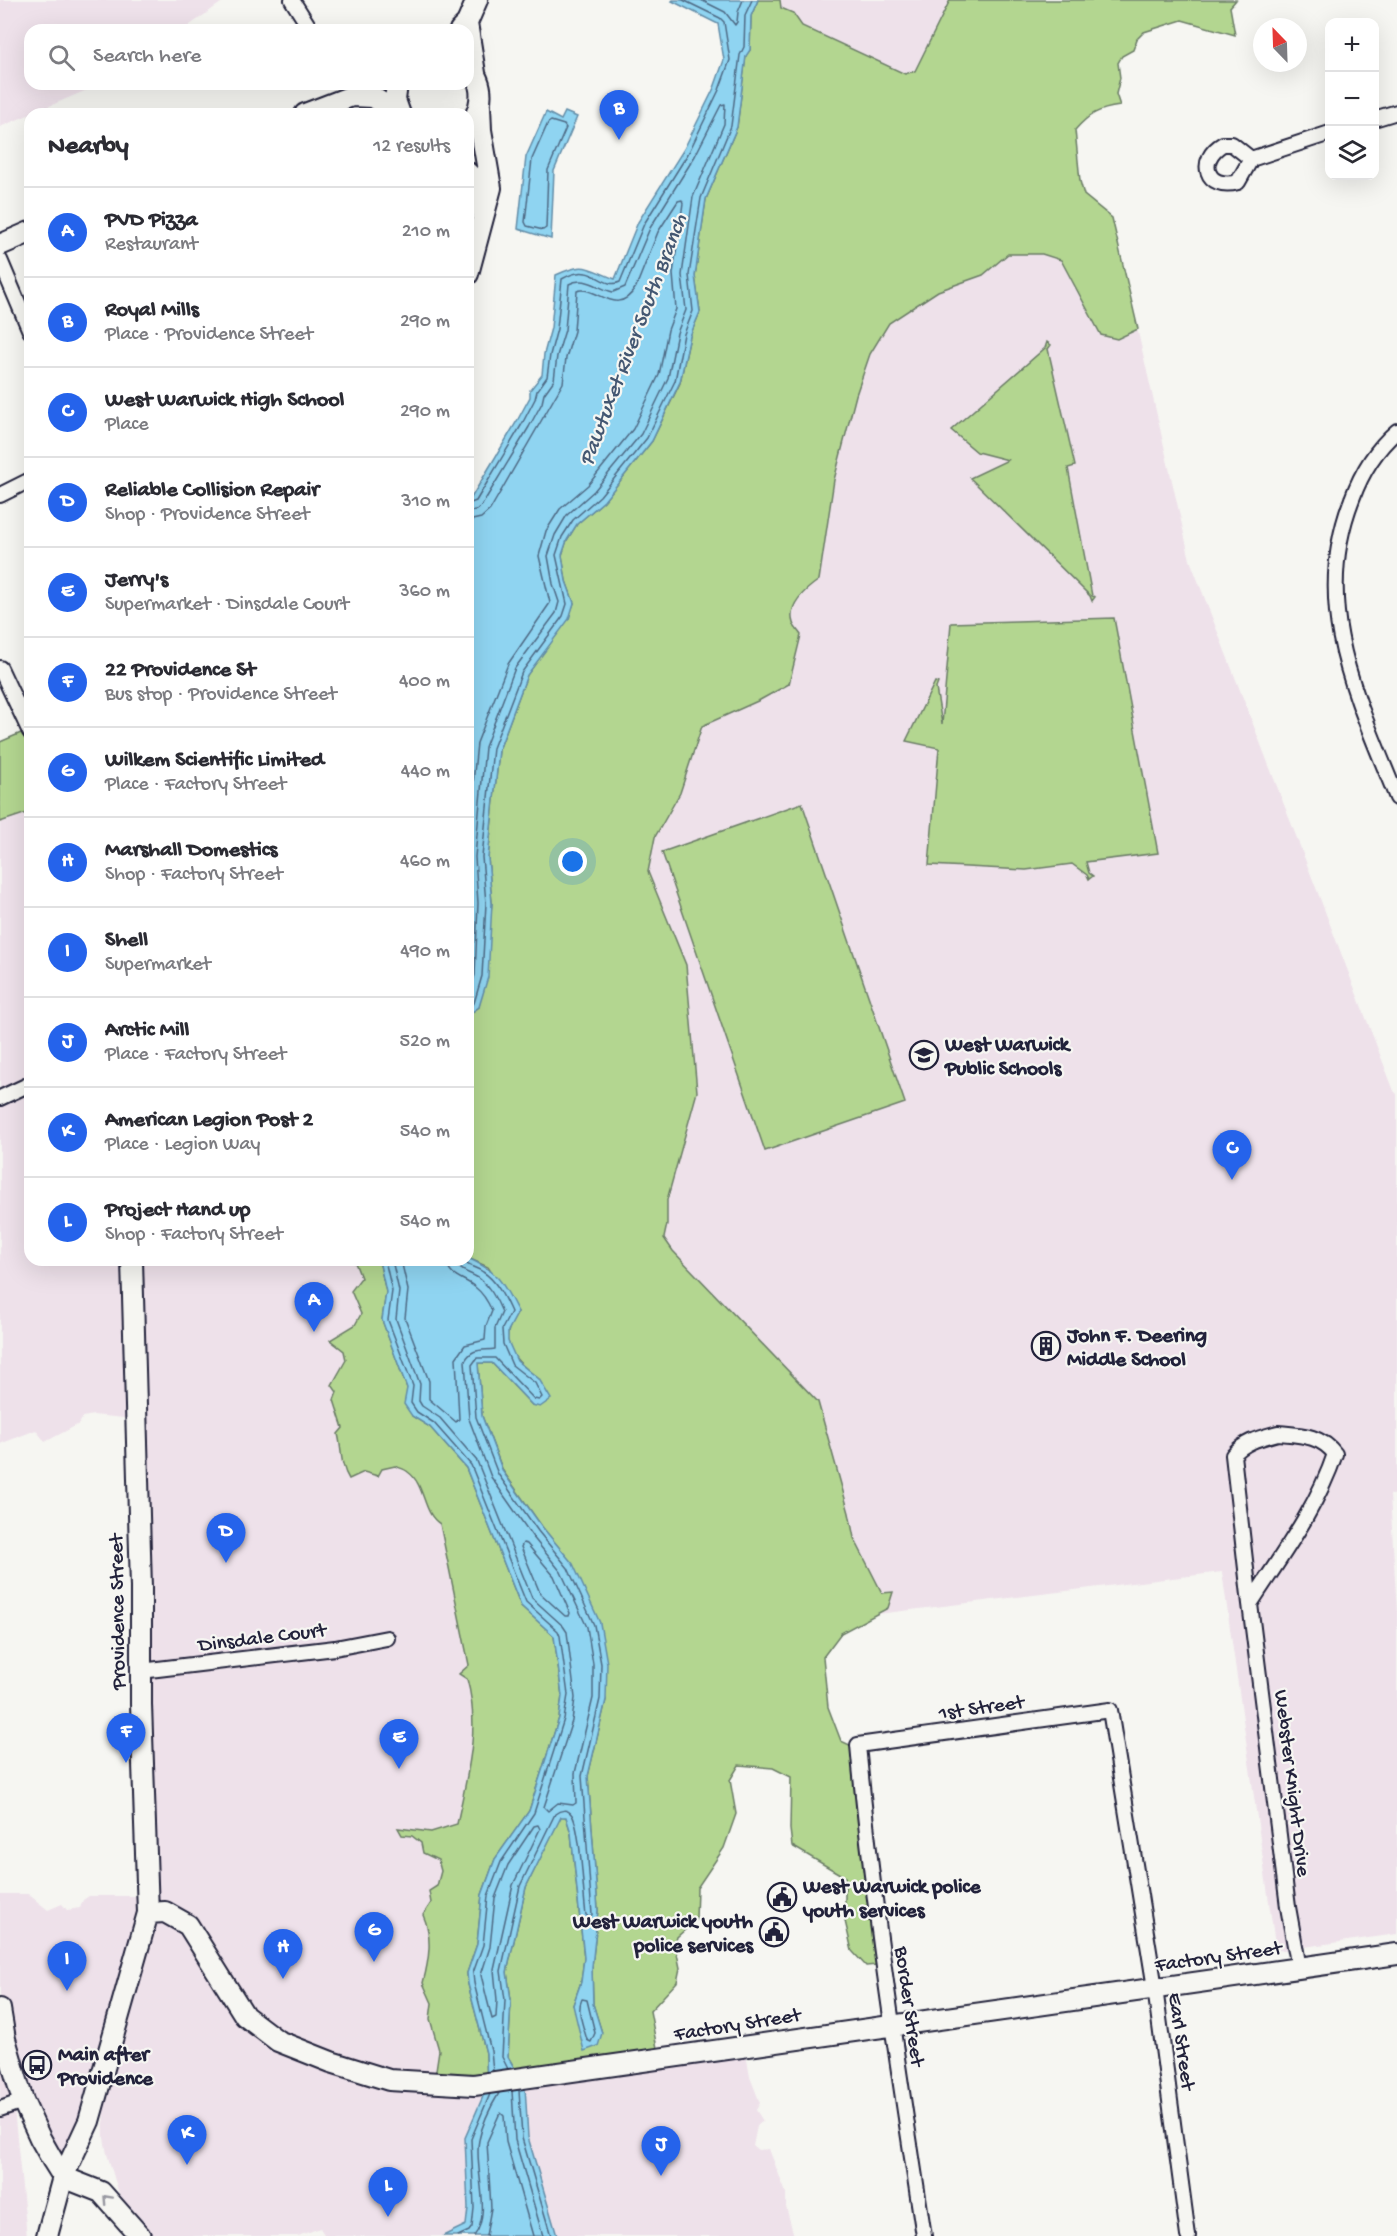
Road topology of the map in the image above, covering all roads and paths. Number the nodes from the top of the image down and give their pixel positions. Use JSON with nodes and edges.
{"nodes":[{"id":1,"x":292,"y":0,"type":"edge"},
{"id":2,"x":477,"y":0,"type":"edge"},
{"id":3,"x":307,"y":24,"type":"edge"},
{"id":4,"x":465,"y":24,"type":"edge"},
{"id":5,"x":474,"y":74,"type":"edge"},
{"id":6,"x":348,"y":90,"type":"edge"},
{"id":7,"x":396,"y":90,"type":"edge"},
{"id":8,"x":480,"y":106,"type":"junction"},
{"id":9,"x":316,"y":108,"type":"edge"},
{"id":10,"x":390,"y":108,"type":"edge"},
{"id":11,"x":397,"y":108,"type":"edge"},
{"id":12,"x":1397,"y":112,"type":"edge"},
{"id":13,"x":474,"y":116,"type":"edge"},
{"id":14,"x":1379,"y":117,"type":"edge"},
{"id":15,"x":1325,"y":134,"type":"edge"},
{"id":16,"x":1251,"y":159,"type":"dead end"},
{"id":17,"x":474,"y":181,"type":"edge"},
{"id":18,"x":483,"y":216,"type":"junction"},
{"id":19,"x":24,"y":234,"type":"edge"},
{"id":20,"x":0,"y":244,"type":"edge"},
{"id":21,"x":474,"y":251,"type":"edge"},
{"id":22,"x":0,"y":260,"type":"edge"},
{"id":23,"x":24,"y":317,"type":"edge"},
{"id":24,"x":1397,"y":431,"type":"edge"},
{"id":25,"x":24,"y":483,"type":"edge"},
{"id":26,"x":0,"y":495,"type":"edge"},
{"id":27,"x":0,"y":668,"type":"edge"},
{"id":28,"x":24,"y":719,"type":"edge"},
{"id":29,"x":1397,"y":798,"type":"edge"},
{"id":30,"x":24,"y":1087,"type":"edge"},
{"id":31,"x":0,"y":1098,"type":"edge"},
{"id":32,"x":132,"y":1266,"type":"edge"},
{"id":33,"x":1250,"y":1604,"type":"junction"},
{"id":34,"x":387,"y":1638,"type":"dead end"},
{"id":35,"x":141,"y":1671,"type":"junction"},
{"id":36,"x":1110,"y":1710,"type":"joint"},
{"id":37,"x":858,"y":1745,"type":"joint"},
{"id":38,"x":148,"y":1913,"type":"junction"},
{"id":39,"x":1397,"y":1954,"type":"edge"},
{"id":40,"x":1299,"y":1968,"type":"junction"},
{"id":41,"x":1155,"y":1988,"type":"junction"},
{"id":42,"x":0,"y":2009,"type":"edge"},
{"id":43,"x":892,"y":2025,"type":"junction"},
{"id":44,"x":23,"y":2101,"type":"junction"},
{"id":45,"x":0,"y":2109,"type":"edge"},
{"id":46,"x":63,"y":2177,"type":"junction"},
{"id":47,"x":46,"y":2236,"type":"edge"},
{"id":48,"x":140,"y":2236,"type":"edge"},
{"id":49,"x":924,"y":2236,"type":"edge"},
{"id":50,"x":1188,"y":2236,"type":"edge"}],
"edges":[{"from":1,"to":3,"type":"street"},
{"from":2,"to":4,"type":"main road"},
{"from":5,"to":8,"type":"main road"},
{"from":6,"to":9,"type":"main road"},
{"from":6,"to":10,"type":"main road"},
{"from":7,"to":11,"type":"main road"},
{"from":8,"to":13,"type":"main road"},
{"from":8,"to":18,"type":"main road"},
{"from":12,"to":14,"type":"street"},
{"from":15,"to":16,"type":"street"},
{"from":17,"to":18,"type":"main road"},
{"from":18,"to":21,"type":"main road"},
{"from":19,"to":20,"type":"main road"},
{"from":22,"to":23,"type":"street"},
{"from":24,"to":29,"type":"street"},
{"from":25,"to":26,"type":"street"},
{"from":27,"to":28,"type":"street"},
{"from":30,"to":31,"type":"street"},
{"from":32,"to":35,"type":"main road","name":"Providence Street"},
{"from":33,"to":33,"type":"street","name":"Webster Knight Drive"},
{"from":33,"to":40,"type":"street","name":"Webster Knight Drive"},
{"from":34,"to":35,"type":"street","name":"Dinsdale Court"},
{"from":35,"to":38,"type":"main road","name":"Providence Street"},
{"from":36,"to":37,"type":"street","name":"1st Street"},
{"from":36,"to":41,"type":"street","name":"Earl Street"},
{"from":37,"to":43,"type":"street","name":"Border Street"},
{"from":38,"to":43,"type":"main road","name":"Factory Street"},
{"from":38,"to":46,"type":"main road","name":"Providence Street"},
{"from":39,"to":40,"type":"main road","name":"Factory Street"},
{"from":40,"to":41,"type":"main road","name":"Factory Street"},
{"from":41,"to":43,"type":"main road","name":"Factory Street"},
{"from":41,"to":50,"type":"street","name":"Earl Street"},
{"from":42,"to":44,"type":"main road"},
{"from":43,"to":49,"type":"street","name":"Border Street"},
{"from":44,"to":45,"type":"street"},
{"from":44,"to":46,"type":"main road"},
{"from":46,"to":47,"type":"main road","name":"Providence Street"},
{"from":48,"to":46,"type":"main road","one_way":true}]}
